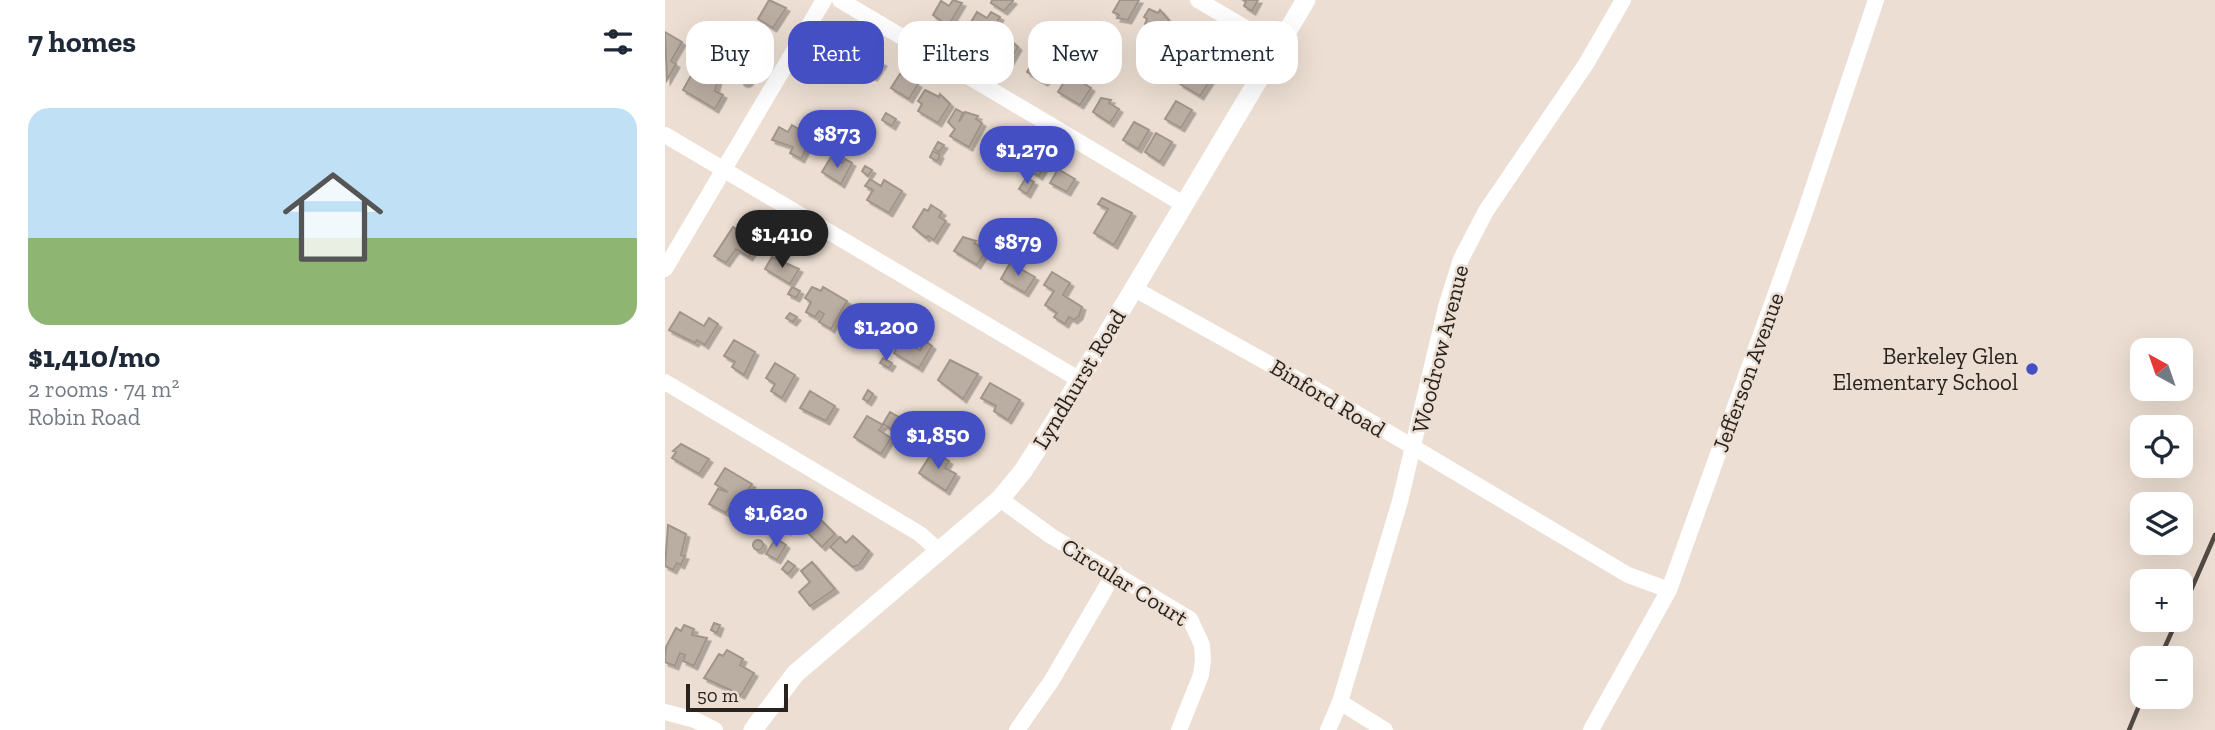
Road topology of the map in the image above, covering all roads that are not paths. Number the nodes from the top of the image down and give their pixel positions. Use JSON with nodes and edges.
{"nodes":[{"id":1,"x":824,"y":0,"type":"edge"},
{"id":2,"x":840,"y":0,"type":"edge"},
{"id":3,"x":1198,"y":0,"type":"edge"},
{"id":4,"x":1306,"y":0,"type":"edge"},
{"id":5,"x":1623,"y":0,"type":"edge"},
{"id":6,"x":1876,"y":0,"type":"edge"},
{"id":7,"x":1233,"y":21,"type":"edge"},
{"id":8,"x":1293,"y":21,"type":"edge"},
{"id":9,"x":1255,"y":84,"type":"edge"},
{"id":10,"x":665,"y":135,"type":"edge"},
{"id":11,"x":723,"y":170,"type":"junction"},
{"id":12,"x":1183,"y":204,"type":"junction"},
{"id":13,"x":665,"y":269,"type":"edge"},
{"id":14,"x":1133,"y":288,"type":"junction"},
{"id":15,"x":1080,"y":380,"type":"junction"},
{"id":16,"x":665,"y":382,"type":"edge"},
{"id":17,"x":1414,"y":449,"type":"junction"},
{"id":18,"x":1000,"y":499,"type":"junction"},
{"id":19,"x":940,"y":552,"type":"junction"},
{"id":20,"x":1115,"y":572,"type":"junction"},
{"id":21,"x":1669,"y":590,"type":"junction"},
{"id":22,"x":1340,"y":702,"type":"junction"},
{"id":23,"x":665,"y":712,"type":"edge"},
{"id":24,"x":715,"y":730,"type":"edge"},
{"id":25,"x":753,"y":730,"type":"edge"},
{"id":26,"x":1017,"y":730,"type":"edge"},
{"id":27,"x":1179,"y":730,"type":"edge"},
{"id":28,"x":1328,"y":730,"type":"edge"},
{"id":29,"x":1385,"y":730,"type":"edge"},
{"id":30,"x":1591,"y":730,"type":"edge"}],
"edges":[{"from":1,"to":11,"type":"street"},
{"from":2,"to":12,"type":"street"},
{"from":3,"to":7,"type":"street"},
{"from":4,"to":8,"type":"main road","name":"Lyndhurst Road"},
{"from":5,"to":17,"type":"street","name":"Woodrow Avenue"},
{"from":6,"to":21,"type":"street","name":"Jefferson Avenue"},
{"from":9,"to":12,"type":"main road","name":"Lyndhurst Road"},
{"from":10,"to":11,"type":"street"},
{"from":11,"to":13,"type":"street"},
{"from":11,"to":15,"type":"street"},
{"from":12,"to":14,"type":"main road","name":"Lyndhurst Road"},
{"from":14,"to":15,"type":"main road","name":"Lyndhurst Road"},
{"from":14,"to":17,"type":"street","name":"Binford Road"},
{"from":15,"to":18,"type":"main road","name":"Lyndhurst Road"},
{"from":16,"to":19,"type":"street"},
{"from":17,"to":21,"type":"street","name":"Binford Road"},
{"from":17,"to":22,"type":"street","name":"Woodrow Avenue"},
{"from":18,"to":19,"type":"main road","name":"Lyndhurst Road"},
{"from":18,"to":20,"type":"street","name":"Circular Court"},
{"from":19,"to":25,"type":"main road","name":"Lyndhurst Road"},
{"from":20,"to":26,"type":"street"},
{"from":20,"to":27,"type":"street","name":"Circular Court"},
{"from":21,"to":30,"type":"street","name":"Jefferson Avenue"},
{"from":22,"to":28,"type":"street","name":"Woodrow Avenue"},
{"from":22,"to":29,"type":"street"},
{"from":23,"to":24,"type":"street"}]}
